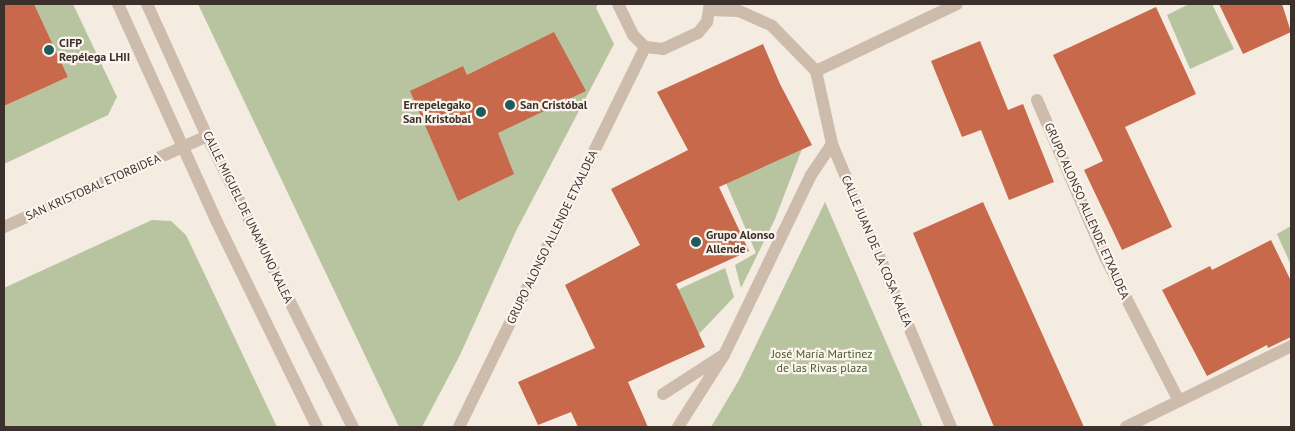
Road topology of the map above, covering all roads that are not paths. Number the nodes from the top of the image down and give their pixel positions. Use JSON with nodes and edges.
{"nodes":[{"id":1,"x":118,"y":4,"type":"edge"},
{"id":2,"x":147,"y":4,"type":"edge"},
{"id":3,"x":618,"y":4,"type":"edge"},
{"id":4,"x":957,"y":4,"type":"edge"},
{"id":5,"x":710,"y":7,"type":"edge"},
{"id":6,"x":646,"y":47,"type":"junction"},
{"id":7,"x":816,"y":71,"type":"junction"},
{"id":8,"x":1037,"y":100,"type":"dead end"},
{"id":9,"x":207,"y":136,"type":"junction"},
{"id":10,"x":832,"y":144,"type":"junction"},
{"id":11,"x":184,"y":147,"type":"junction"},
{"id":12,"x":4,"y":227,"type":"edge"},
{"id":13,"x":1291,"y":346,"type":"edge"},
{"id":14,"x":724,"y":355,"type":"junction"},
{"id":15,"x":664,"y":394,"type":"dead end"},
{"id":16,"x":1179,"y":401,"type":"junction"},
{"id":17,"x":1147,"y":423,"type":"edge"},
{"id":18,"x":317,"y":427,"type":"edge"},
{"id":19,"x":353,"y":427,"type":"edge"},
{"id":20,"x":459,"y":427,"type":"edge"},
{"id":21,"x":678,"y":427,"type":"edge"},
{"id":22,"x":950,"y":427,"type":"edge"},
{"id":23,"x":1126,"y":427,"type":"edge"}],
"edges":[{"from":1,"to":11,"type":"street"},
{"from":2,"to":9,"type":"street","name":"CALLE MIGUEL DE UNAMUNO KALEA"},
{"from":3,"to":6,"type":"street"},
{"from":4,"to":7,"type":"street"},
{"from":5,"to":6,"type":"street"},
{"from":5,"to":7,"type":"street"},
{"from":6,"to":20,"type":"street","name":"GRUPO ALONSO ALLENDE ETXALDEA"},
{"from":7,"to":10,"type":"street","name":"CALLE JUAN DE LA COSA KALEA"},
{"from":8,"to":16,"type":"street","name":"GRUPO ALONSO ALLENDE ETXALDEA"},
{"from":9,"to":11,"type":"street","name":"SAN KRISTOBAL ETORBIDEA"},
{"from":9,"to":19,"type":"street","name":"CALLE MIGUEL DE UNAMUNO KALEA"},
{"from":10,"to":14,"type":"street"},
{"from":10,"to":22,"type":"street","name":"CALLE JUAN DE LA COSA KALEA"},
{"from":11,"to":12,"type":"street","name":"SAN KRISTOBAL ETORBIDEA"},
{"from":11,"to":18,"type":"street"},
{"from":13,"to":16,"type":"street"},
{"from":14,"to":15,"type":"street"},
{"from":14,"to":21,"type":"street"},
{"from":16,"to":17,"type":"street"},
{"from":17,"to":23,"type":"street"}]}
